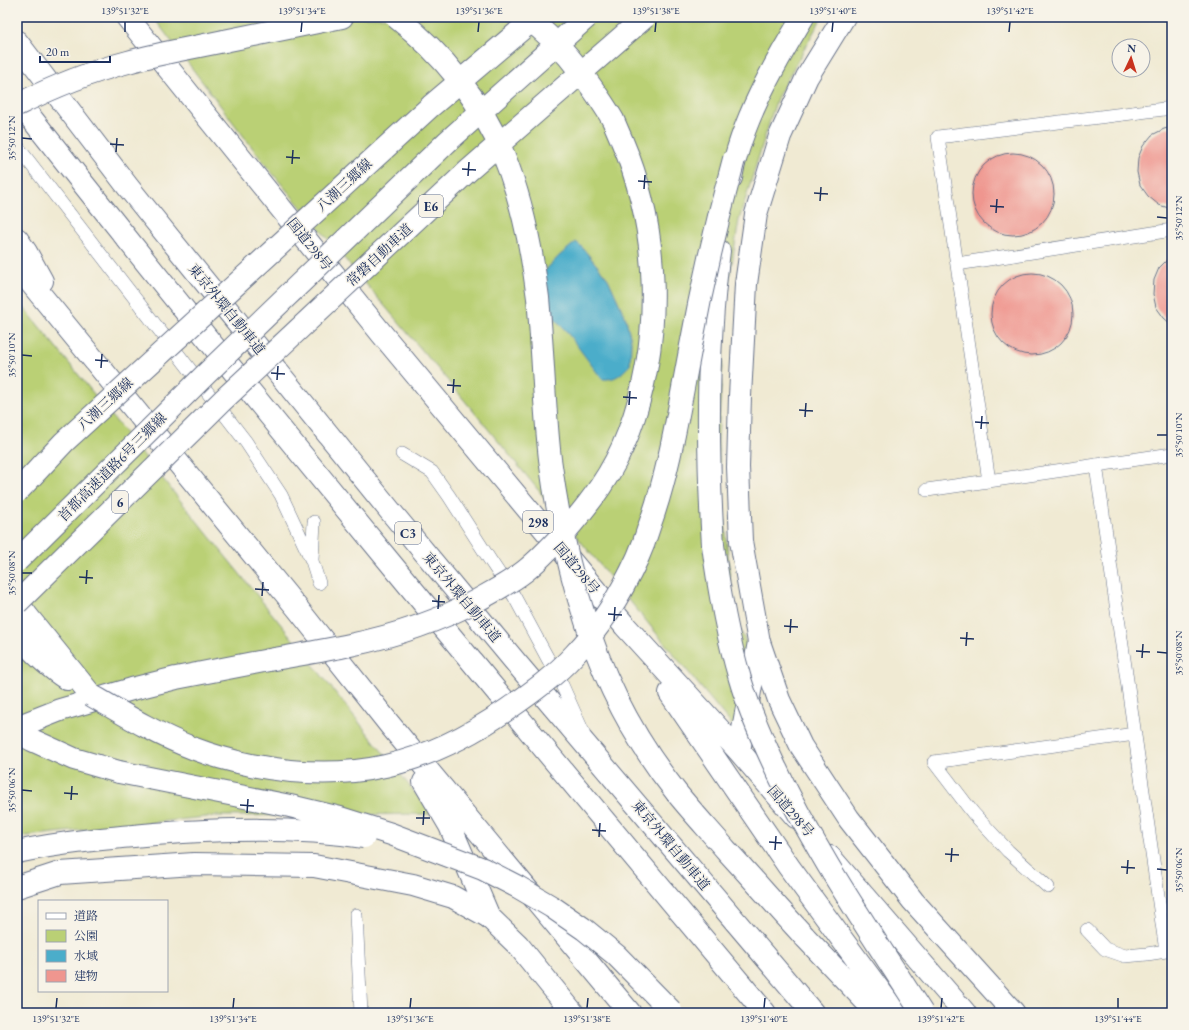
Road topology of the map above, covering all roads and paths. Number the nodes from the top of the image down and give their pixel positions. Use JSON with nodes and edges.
{"nodes":[{"id":1,"x":127,"y":17,"type":"edge"},
{"id":2,"x":342,"y":17,"type":"edge"},
{"id":3,"x":396,"y":17,"type":"edge"},
{"id":4,"x":525,"y":17,"type":"edge"},
{"id":5,"x":536,"y":17,"type":"edge"},
{"id":6,"x":587,"y":17,"type":"edge"},
{"id":7,"x":645,"y":17,"type":"edge"},
{"id":8,"x":803,"y":17,"type":"edge"},
{"id":9,"x":844,"y":17,"type":"edge"},
{"id":10,"x":17,"y":42,"type":"edge"},
{"id":11,"x":17,"y":100,"type":"edge"},
{"id":12,"x":17,"y":105,"type":"edge"},
{"id":13,"x":1172,"y":108,"type":"edge"},
{"id":14,"x":17,"y":146,"type":"edge"},
{"id":15,"x":734,"y":159,"type":"junction"},
{"id":16,"x":1172,"y":230,"type":"edge"},
{"id":17,"x":17,"y":239,"type":"edge"},
{"id":18,"x":957,"y":264,"type":"junction"},
{"id":19,"x":17,"y":266,"type":"edge"},
{"id":20,"x":68,"y":327,"type":"junction"},
{"id":21,"x":206,"y":374,"type":"joint"},
{"id":22,"x":223,"y":400,"type":"joint"},
{"id":23,"x":402,"y":454,"type":"dead end"},
{"id":24,"x":1172,"y":454,"type":"edge"},
{"id":25,"x":1096,"y":465,"type":"junction"},
{"id":26,"x":989,"y":481,"type":"junction"},
{"id":27,"x":927,"y":490,"type":"dead end"},
{"id":28,"x":17,"y":492,"type":"edge"},
{"id":29,"x":314,"y":522,"type":"dead end"},
{"id":30,"x":17,"y":561,"type":"edge"},
{"id":31,"x":312,"y":562,"type":"junction"},
{"id":32,"x":319,"y":583,"type":"dead end"},
{"id":33,"x":17,"y":603,"type":"edge"},
{"id":34,"x":625,"y":626,"type":"junction"},
{"id":35,"x":17,"y":634,"type":"edge"},
{"id":36,"x":759,"y":642,"type":"junction"},
{"id":37,"x":91,"y":695,"type":"junction"},
{"id":38,"x":390,"y":725,"type":"junction"},
{"id":39,"x":17,"y":727,"type":"edge"},
{"id":40,"x":17,"y":732,"type":"edge"},
{"id":41,"x":1135,"y":734,"type":"junction"},
{"id":42,"x":592,"y":750,"type":"junction"},
{"id":43,"x":739,"y":751,"type":"junction"},
{"id":44,"x":17,"y":852,"type":"edge"},
{"id":45,"x":446,"y":855,"type":"junction"},
{"id":46,"x":17,"y":887,"type":"edge"},
{"id":47,"x":1048,"y":888,"type":"dead end"},
{"id":48,"x":356,"y":915,"type":"dead end"},
{"id":49,"x":489,"y":917,"type":"junction"},
{"id":50,"x":1086,"y":930,"type":"dead end"},
{"id":51,"x":1169,"y":950,"type":"edge"},
{"id":52,"x":672,"y":1012,"type":"edge"},
{"id":53,"x":361,"y":1013,"type":"edge"},
{"id":54,"x":573,"y":1013,"type":"edge"},
{"id":55,"x":630,"y":1013,"type":"edge"},
{"id":56,"x":765,"y":1013,"type":"edge"},
{"id":57,"x":813,"y":1013,"type":"edge"},
{"id":58,"x":877,"y":1013,"type":"edge"},
{"id":59,"x":896,"y":1013,"type":"edge"},
{"id":60,"x":922,"y":1013,"type":"edge"},
{"id":61,"x":966,"y":1013,"type":"edge"},
{"id":62,"x":1014,"y":1013,"type":"edge"}],
"edges":[{"from":1,"to":34,"type":"main road","name":"国道298号","number":"298"},
{"from":2,"to":12,"type":"main road","bridge":true},
{"from":3,"to":58,"type":"main road","bridge":true},
{"from":4,"to":39,"type":"main road","bridge":true},
{"from":5,"to":28,"type":"main road","name":"八潮三郷線","bridge":true},
{"from":6,"to":21,"type":"main road","number":"E6","bridge":true},
{"from":7,"to":22,"type":"main road","name":"常磐自動車道","number":"E6","bridge":true},
{"from":8,"to":15,"type":"main road"},
{"from":9,"to":36,"type":"main road"},
{"from":10,"to":42,"type":"main road","name":"東京外環自動車道","number":"C3"},
{"from":11,"to":56,"type":"main road","number":"C3"},
{"from":13,"to":18,"type":"lane"},
{"from":14,"to":31,"type":"lane"},
{"from":15,"to":37,"type":"main road","bridge":true},
{"from":15,"to":60,"type":"main road","bridge":true},
{"from":16,"to":18,"type":"lane"},
{"from":17,"to":20,"type":"main road"},
{"from":18,"to":26,"type":"lane"},
{"from":19,"to":20,"type":"main road"},
{"from":20,"to":38,"type":"main road"},
{"from":21,"to":30,"type":"main road","name":"首都高速道路6号三郷線","number":"6","bridge":true},
{"from":22,"to":33,"type":"main road","number":"6","bridge":true},
{"from":23,"to":42,"type":"lane"},
{"from":24,"to":25,"type":"lane"},
{"from":25,"to":26,"type":"lane"},
{"from":25,"to":41,"type":"lane"},
{"from":26,"to":27,"type":"lane"},
{"from":29,"to":31,"type":"lane"},
{"from":31,"to":32,"type":"lane"},
{"from":33,"to":37,"type":"main road"},
{"from":34,"to":43,"type":"main road","name":"国道298号","number":"298"},
{"from":34,"to":59,"type":"main road"},
{"from":35,"to":37,"type":"main road"},
{"from":36,"to":43,"type":"main road"},
{"from":36,"to":62,"type":"main road"},
{"from":38,"to":49,"type":"main road"},
{"from":38,"to":55,"type":"main road"},
{"from":40,"to":45,"type":"main road","bridge":true},
{"from":41,"to":47,"type":"lane"},
{"from":41,"to":51,"type":"lane"},
{"from":42,"to":57,"type":"main road","name":"東京外環自動車道","number":"C3"},
{"from":43,"to":61,"type":"main road","name":"国道298号","number":"298"},
{"from":44,"to":45,"type":"main road","bridge":true},
{"from":45,"to":52,"type":"main road","bridge":true},
{"from":46,"to":49,"type":"main road"},
{"from":48,"to":53,"type":"lane"},
{"from":49,"to":54,"type":"main road"},
{"from":50,"to":51,"type":"lane"}]}
